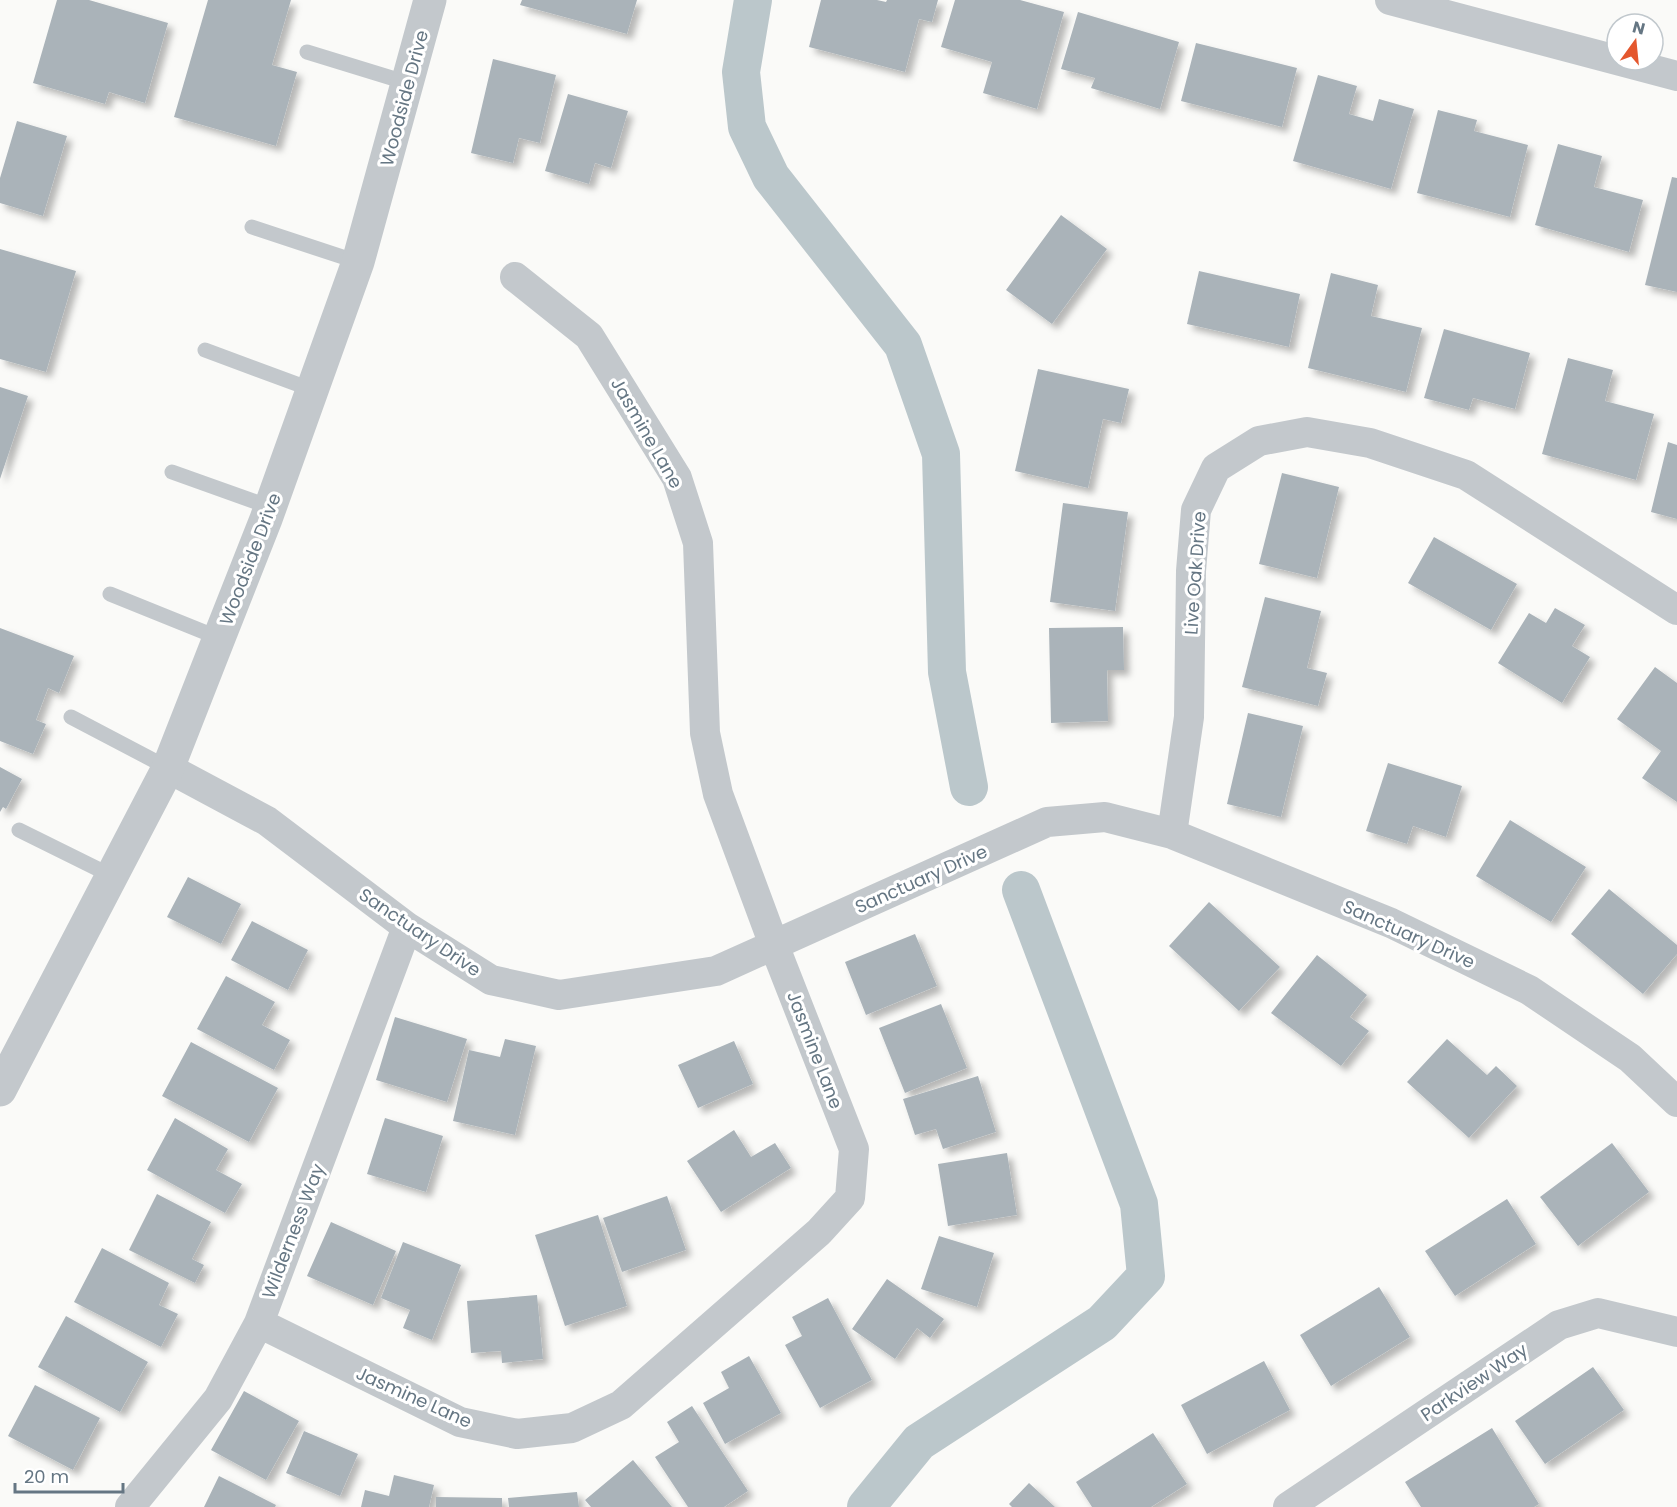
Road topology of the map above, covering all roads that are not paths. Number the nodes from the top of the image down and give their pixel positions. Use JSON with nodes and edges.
{"nodes":[{"id":1,"x":430,"y":0,"type":"edge"},
{"id":2,"x":1390,"y":0,"type":"edge"},
{"id":3,"x":307,"y":52,"type":"dead end"},
{"id":4,"x":1677,"y":76,"type":"edge"},
{"id":5,"x":408,"y":83,"type":"junction"},
{"id":6,"x":252,"y":227,"type":"dead end"},
{"id":7,"x":358,"y":262,"type":"junction"},
{"id":8,"x":515,"y":277,"type":"dead end"},
{"id":9,"x":205,"y":350,"type":"dead end"},
{"id":10,"x":313,"y":390,"type":"junction"},
{"id":11,"x":172,"y":472,"type":"dead end"},
{"id":12,"x":270,"y":507,"type":"junction"},
{"id":13,"x":110,"y":594,"type":"dead end"},
{"id":14,"x":1677,"y":610,"type":"edge"},
{"id":15,"x":219,"y":638,"type":"junction"},
{"id":16,"x":71,"y":717,"type":"dead end"},
{"id":17,"x":168,"y":768,"type":"junction"},
{"id":18,"x":19,"y":830,"type":"dead end"},
{"id":19,"x":1172,"y":834,"type":"junction"},
{"id":20,"x":112,"y":876,"type":"junction"},
{"id":21,"x":406,"y":927,"type":"junction"},
{"id":22,"x":774,"y":945,"type":"junction"},
{"id":23,"x":0,"y":1090,"type":"edge"},
{"id":24,"x":1677,"y":1102,"type":"edge"},
{"id":25,"x":259,"y":1323,"type":"junction"},
{"id":26,"x":1677,"y":1332,"type":"edge"},
{"id":27,"x":130,"y":1507,"type":"edge"},
{"id":28,"x":1288,"y":1507,"type":"edge"}],
"edges":[{"from":1,"to":5,"type":"street","name":"Woodside Drive"},
{"from":2,"to":4,"type":"street"},
{"from":3,"to":5,"type":"lane"},
{"from":5,"to":7,"type":"street","name":"Woodside Drive"},
{"from":6,"to":7,"type":"lane"},
{"from":7,"to":10,"type":"street","name":"Woodside Drive"},
{"from":8,"to":22,"type":"street","name":"Jasmine Lane"},
{"from":9,"to":10,"type":"lane"},
{"from":10,"to":12,"type":"street","name":"Woodside Drive"},
{"from":11,"to":12,"type":"lane"},
{"from":12,"to":15,"type":"street","name":"Woodside Drive"},
{"from":13,"to":15,"type":"lane"},
{"from":14,"to":19,"type":"street","name":"Live Oak Drive"},
{"from":15,"to":17,"type":"street","name":"Woodside Drive"},
{"from":16,"to":17,"type":"lane"},
{"from":17,"to":20,"type":"street","name":"Woodside Drive"},
{"from":17,"to":21,"type":"street","name":"Sanctuary Drive"},
{"from":18,"to":20,"type":"lane"},
{"from":19,"to":22,"type":"street","name":"Sanctuary Drive"},
{"from":19,"to":24,"type":"street","name":"Sanctuary Drive"},
{"from":20,"to":23,"type":"street","name":"Woodside Drive"},
{"from":21,"to":22,"type":"street","name":"Sanctuary Drive"},
{"from":21,"to":25,"type":"street","name":"Wilderness Way"},
{"from":22,"to":25,"type":"street","name":"Jasmine Lane"},
{"from":25,"to":27,"type":"street","name":"Wilderness Way"},
{"from":26,"to":28,"type":"street","name":"Parkview Way"}]}
